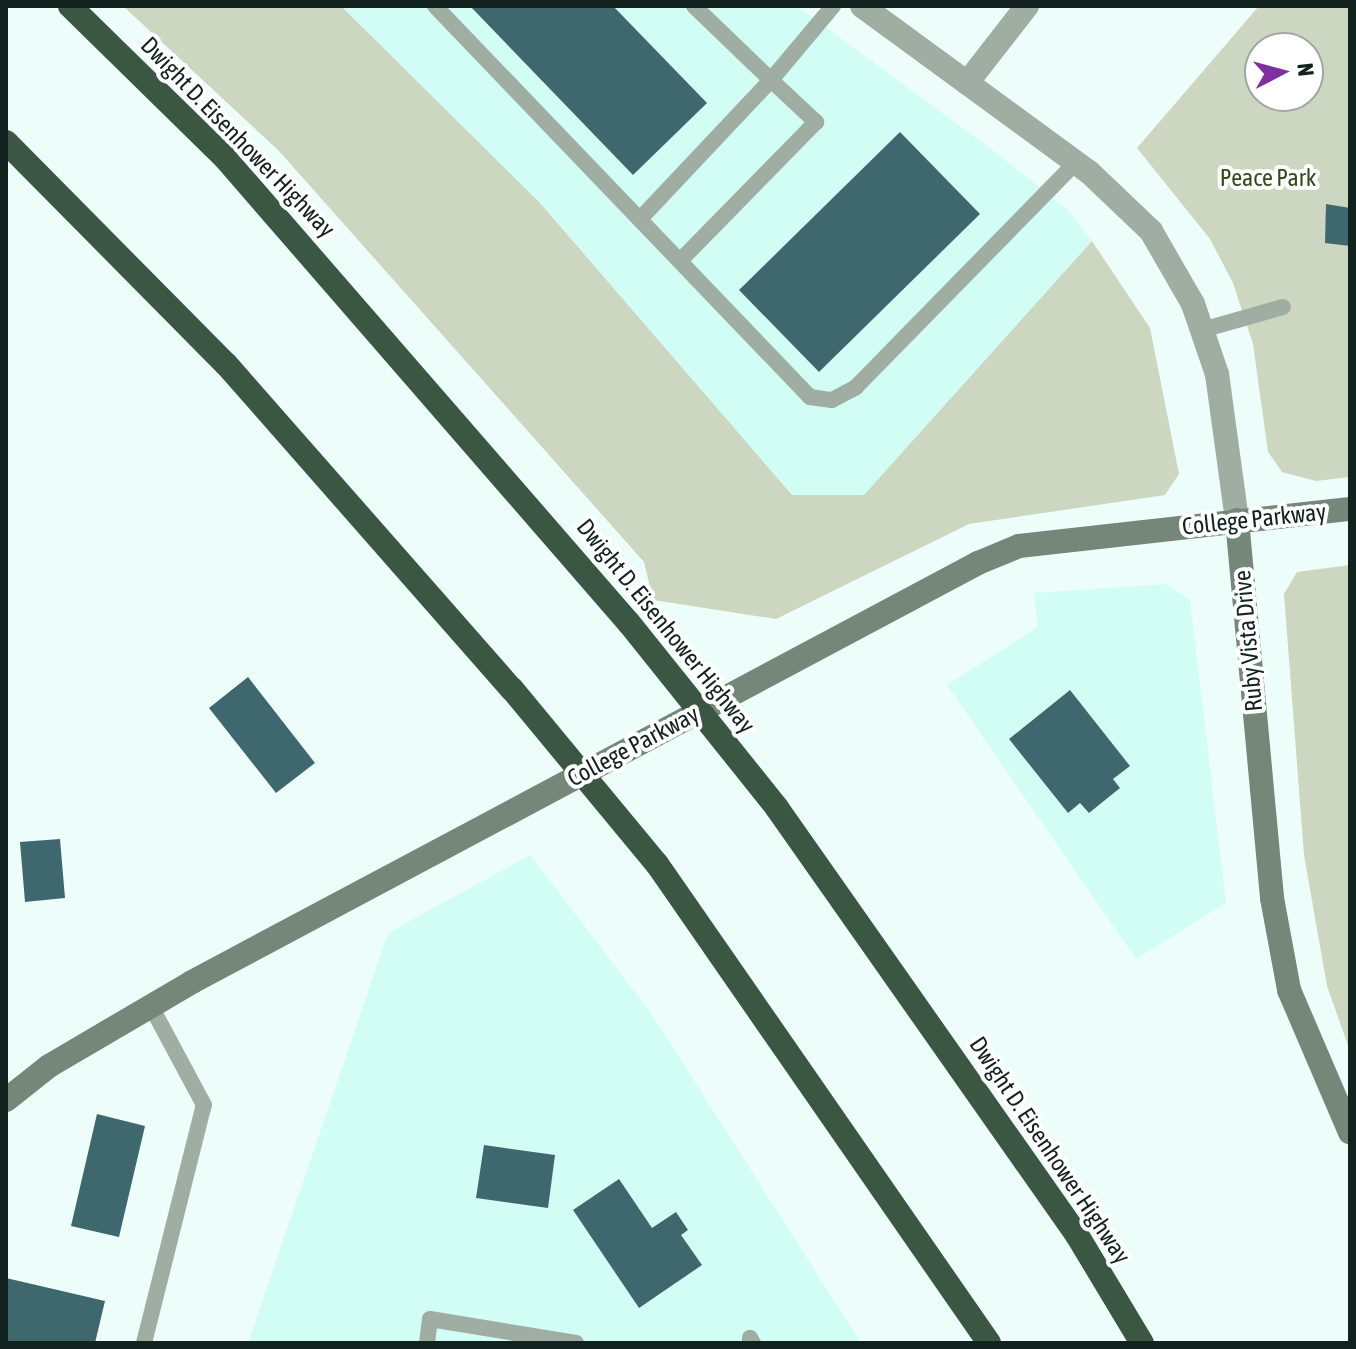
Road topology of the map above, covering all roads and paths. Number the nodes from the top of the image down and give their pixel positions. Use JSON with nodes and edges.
{"nodes":[{"id":1,"x":70,"y":6,"type":"edge"},
{"id":2,"x":435,"y":6,"type":"edge"},
{"id":3,"x":694,"y":6,"type":"edge"},
{"id":4,"x":833,"y":6,"type":"edge"},
{"id":5,"x":862,"y":6,"type":"edge"},
{"id":6,"x":1027,"y":6,"type":"edge"},
{"id":7,"x":771,"y":80,"type":"junction"},
{"id":8,"x":967,"y":83,"type":"junction"},
{"id":9,"x":6,"y":142,"type":"edge"},
{"id":10,"x":1076,"y":162,"type":"junction"},
{"id":11,"x":640,"y":219,"type":"junction"},
{"id":12,"x":680,"y":261,"type":"junction"},
{"id":13,"x":1283,"y":307,"type":"dead end"},
{"id":14,"x":1202,"y":330,"type":"junction"},
{"id":15,"x":1350,"y":509,"type":"edge"},
{"id":16,"x":1237,"y":520,"type":"junction"},
{"id":17,"x":151,"y":1006,"type":"junction"},
{"id":18,"x":11,"y":1088,"type":"edge"},
{"id":19,"x":1350,"y":1132,"type":"edge"},
{"id":20,"x":144,"y":1343,"type":"edge"},
{"id":21,"x":427,"y":1343,"type":"edge"},
{"id":22,"x":576,"y":1343,"type":"edge"},
{"id":23,"x":989,"y":1343,"type":"edge"},
{"id":24,"x":1142,"y":1343,"type":"edge"}],
"edges":[{"from":1,"to":24,"type":"highway","name":"Dwight D. Eisenhower Highway","bridge":true},
{"from":2,"to":11,"type":"lane"},
{"from":3,"to":7,"type":"lane"},
{"from":4,"to":7,"type":"lane"},
{"from":5,"to":8,"type":"street","name":"Ruby Vista Drive"},
{"from":6,"to":8,"type":"street"},
{"from":7,"to":11,"type":"lane"},
{"from":7,"to":12,"type":"lane"},
{"from":8,"to":10,"type":"street","name":"Ruby Vista Drive"},
{"from":9,"to":23,"type":"highway","bridge":true},
{"from":10,"to":12,"type":"lane"},
{"from":10,"to":14,"type":"street","name":"Ruby Vista Drive"},
{"from":11,"to":12,"type":"lane"},
{"from":13,"to":14,"type":"lane"},
{"from":14,"to":16,"type":"street","name":"Ruby Vista Drive"},
{"from":15,"to":16,"type":"street","name":"College Parkway"},
{"from":16,"to":17,"type":"street","name":"College Parkway"},
{"from":16,"to":19,"type":"street","name":"Ruby Vista Drive"},
{"from":17,"to":18,"type":"street","name":"College Parkway"},
{"from":17,"to":20,"type":"lane"},
{"from":21,"to":22,"type":"lane"}]}
